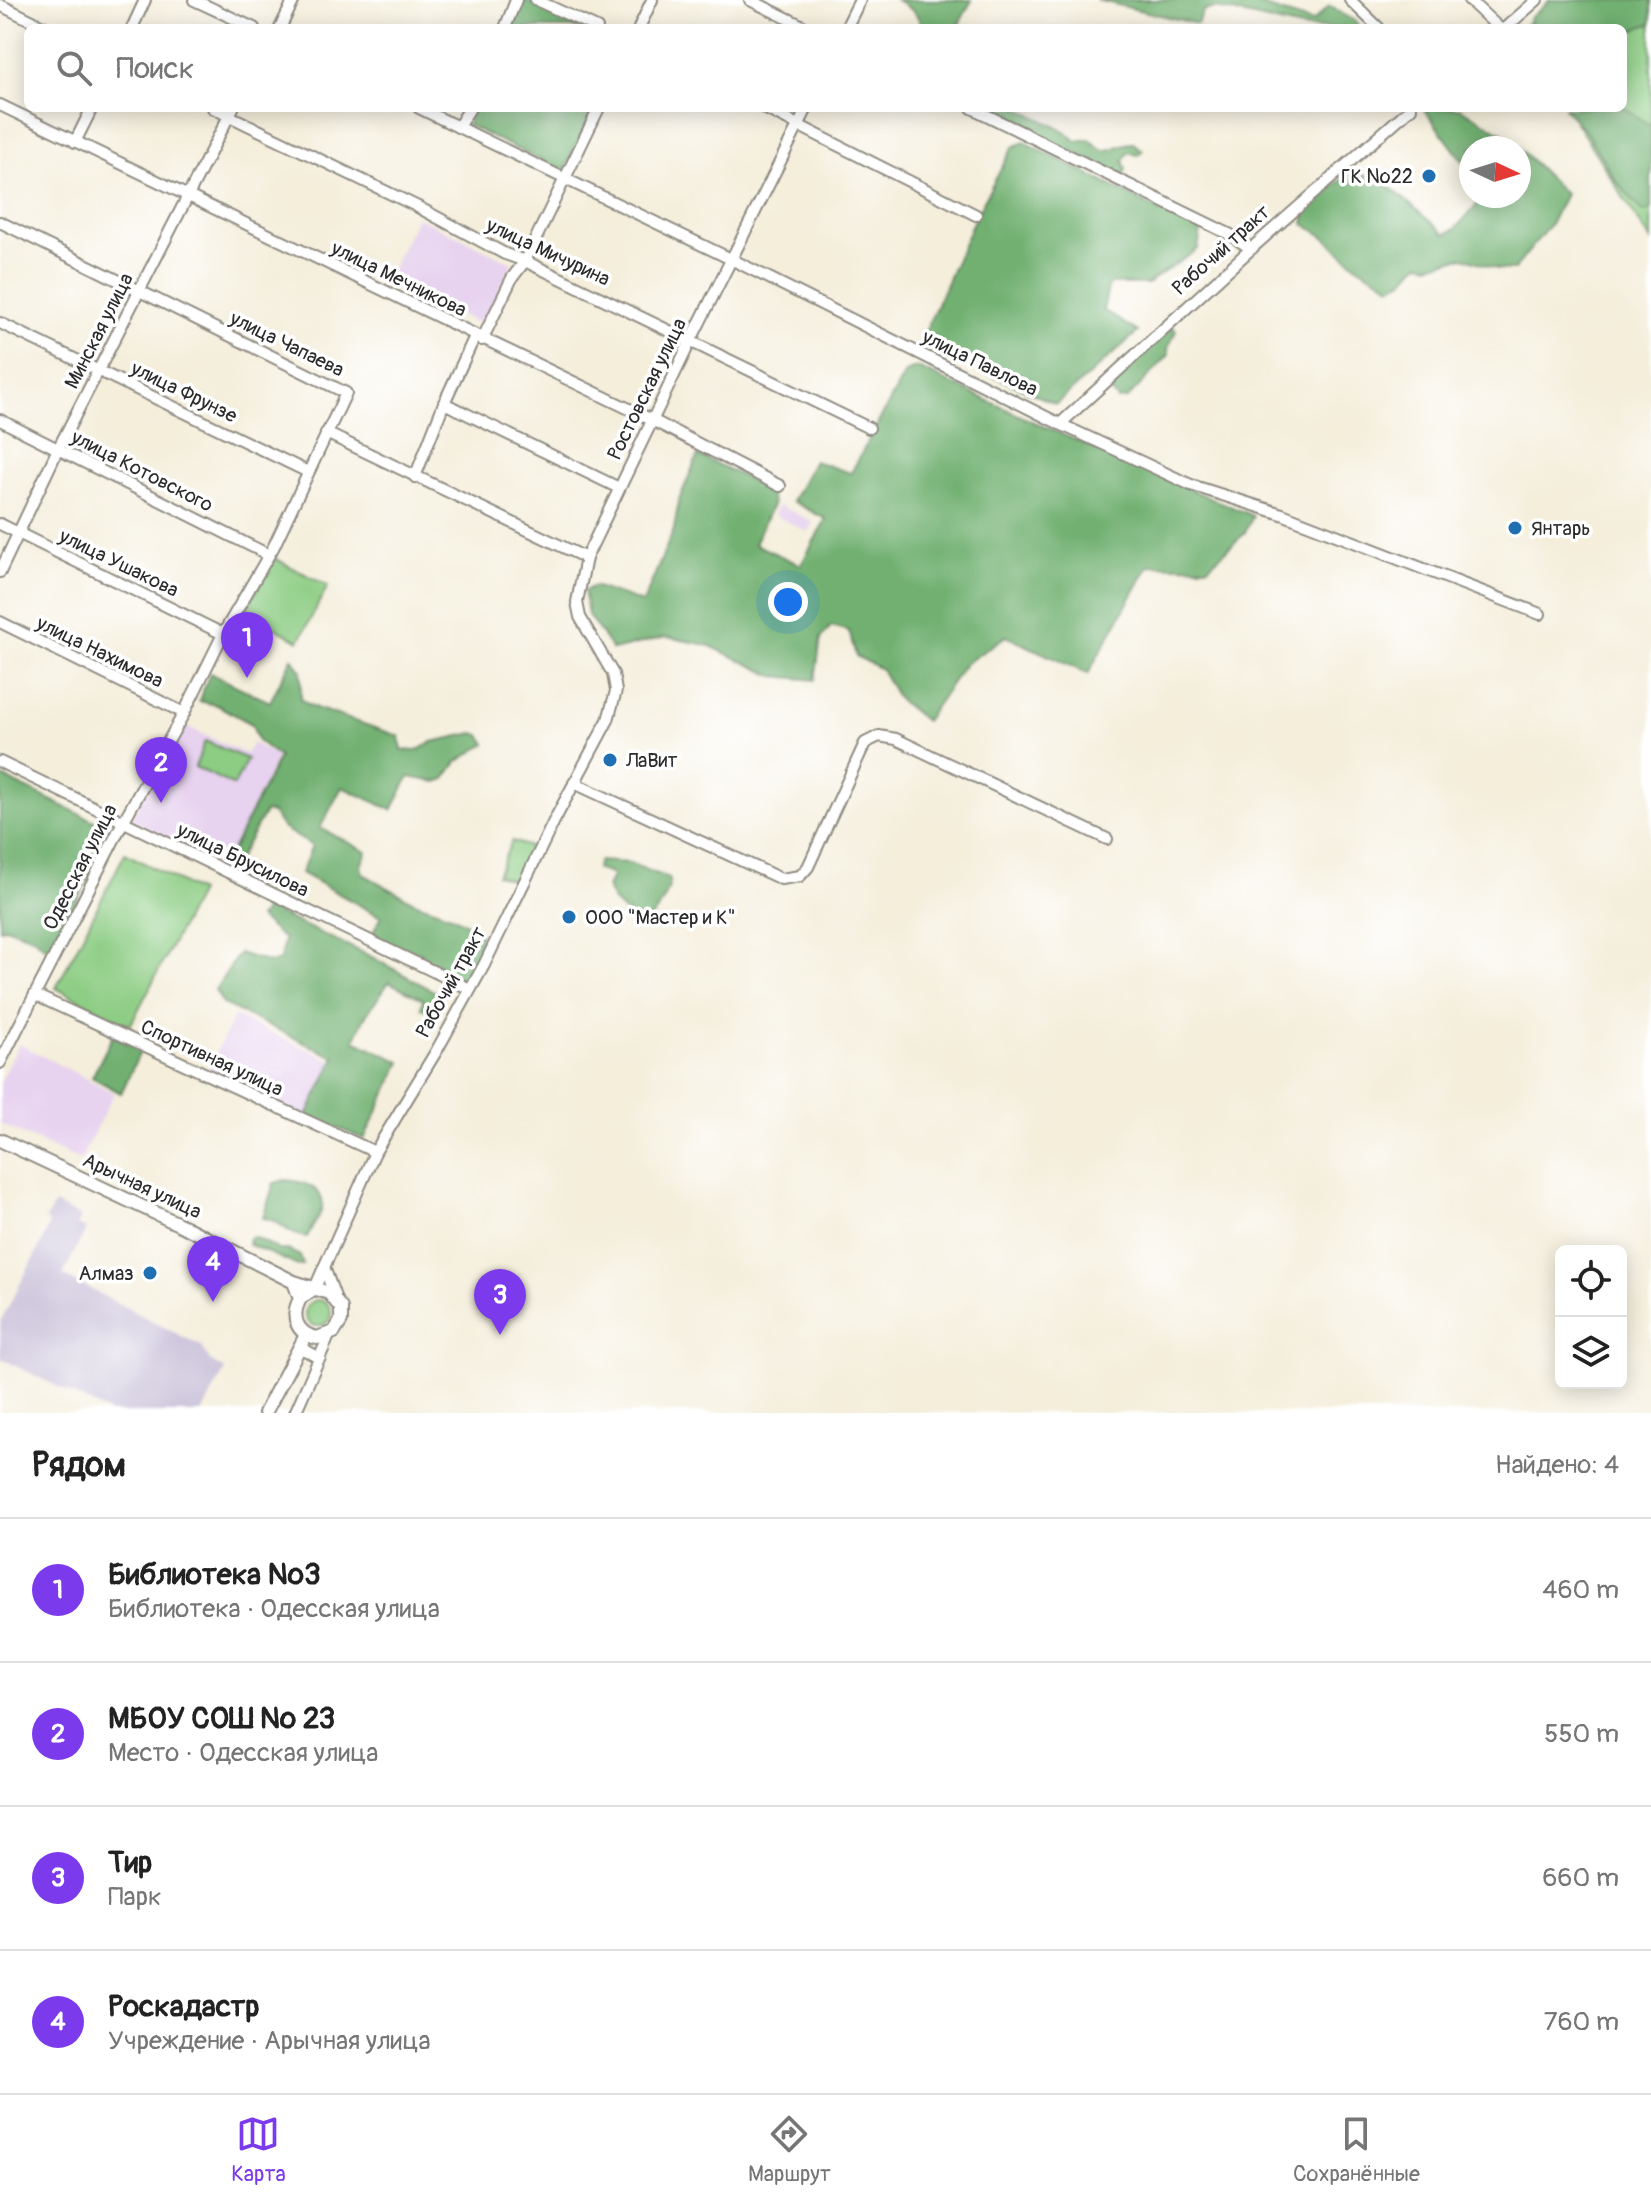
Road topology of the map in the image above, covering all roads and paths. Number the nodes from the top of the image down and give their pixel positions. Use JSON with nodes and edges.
{"nodes":[{"id":1,"x":145,"y":0,"type":"edge"},
{"id":2,"x":194,"y":0,"type":"edge"},
{"id":3,"x":294,"y":0,"type":"edge"},
{"id":4,"x":516,"y":0,"type":"edge"},
{"id":5,"x":536,"y":0,"type":"edge"},
{"id":6,"x":652,"y":0,"type":"edge"},
{"id":7,"x":750,"y":0,"type":"edge"},
{"id":8,"x":860,"y":0,"type":"edge"},
{"id":9,"x":1350,"y":0,"type":"edge"},
{"id":10,"x":1469,"y":0,"type":"edge"},
{"id":11,"x":1537,"y":0,"type":"edge"},
{"id":12,"x":0,"y":5,"type":"edge"},
{"id":13,"x":39,"y":24,"type":"edge"},
{"id":14,"x":134,"y":24,"type":"edge"},
{"id":15,"x":245,"y":24,"type":"edge"},
{"id":16,"x":282,"y":24,"type":"edge"},
{"id":17,"x":507,"y":24,"type":"edge"},
{"id":18,"x":588,"y":24,"type":"edge"},
{"id":19,"x":641,"y":24,"type":"edge"},
{"id":20,"x":799,"y":24,"type":"edge"},
{"id":21,"x":848,"y":24,"type":"edge"},
{"id":22,"x":1375,"y":24,"type":"edge"},
{"id":23,"x":1495,"y":24,"type":"edge"},
{"id":24,"x":1510,"y":24,"type":"edge"},
{"id":25,"x":0,"y":105,"type":"edge"},
{"id":26,"x":90,"y":112,"type":"edge"},
{"id":27,"x":231,"y":112,"type":"edge"},
{"id":28,"x":427,"y":112,"type":"edge"},
{"id":29,"x":467,"y":112,"type":"edge"},
{"id":30,"x":597,"y":112,"type":"edge"},
{"id":31,"x":772,"y":112,"type":"edge"},
{"id":32,"x":805,"y":112,"type":"edge"},
{"id":33,"x":980,"y":112,"type":"edge"},
{"id":34,"x":1406,"y":112,"type":"edge"},
{"id":35,"x":799,"y":125,"type":"junction"},
{"id":36,"x":458,"y":127,"type":"junction"},
{"id":37,"x":75,"y":142,"type":"junction"},
{"id":38,"x":565,"y":177,"type":"junction"},
{"id":39,"x":188,"y":196,"type":"junction"},
{"id":40,"x":976,"y":215,"type":"dead end"},
{"id":41,"x":0,"y":222,"type":"edge"},
{"id":42,"x":1251,"y":249,"type":"junction"},
{"id":43,"x":733,"y":260,"type":"junction"},
{"id":44,"x":525,"y":261,"type":"junction"},
{"id":45,"x":140,"y":291,"type":"junction"},
{"id":46,"x":0,"y":323,"type":"edge"},
{"id":47,"x":478,"y":338,"type":"junction"},
{"id":48,"x":691,"y":340,"type":"junction"},
{"id":49,"x":99,"y":371,"type":"junction"},
{"id":50,"x":444,"y":403,"type":"junction"},
{"id":51,"x":0,"y":420,"type":"edge"},
{"id":52,"x":652,"y":420,"type":"junction"},
{"id":53,"x":1060,"y":424,"type":"junction"},
{"id":54,"x":869,"y":428,"type":"dead end"},
{"id":55,"x":326,"y":433,"type":"junction"},
{"id":56,"x":58,"y":449,"type":"junction"},
{"id":57,"x":308,"y":472,"type":"junction"},
{"id":58,"x":415,"y":477,"type":"junction"},
{"id":59,"x":780,"y":486,"type":"dead end"},
{"id":60,"x":619,"y":488,"type":"junction"},
{"id":61,"x":0,"y":524,"type":"edge"},
{"id":62,"x":18,"y":533,"type":"junction"},
{"id":63,"x":267,"y":554,"type":"junction"},
{"id":64,"x":586,"y":558,"type":"junction"},
{"id":65,"x":0,"y":572,"type":"edge"},
{"id":66,"x":1540,"y":614,"type":"dead end"},
{"id":67,"x":0,"y":622,"type":"edge"},
{"id":68,"x":223,"y":634,"type":"junction"},
{"id":69,"x":616,"y":691,"type":"joint"},
{"id":70,"x":184,"y":713,"type":"junction"},
{"id":71,"x":0,"y":762,"type":"edge"},
{"id":72,"x":574,"y":783,"type":"junction"},
{"id":73,"x":123,"y":822,"type":"junction"},
{"id":74,"x":1107,"y":839,"type":"dead end"},
{"id":75,"x":470,"y":989,"type":"junction"},
{"id":76,"x":35,"y":995,"type":"junction"},
{"id":77,"x":0,"y":1063,"type":"edge"},
{"id":78,"x":0,"y":1140,"type":"edge"},
{"id":79,"x":375,"y":1152,"type":"junction"},
{"id":80,"x":324,"y":1267,"type":"junction"},
{"id":81,"x":294,"y":1282,"type":"junction"},
{"id":82,"x":314,"y":1290,"type":"junction"},
{"id":83,"x":335,"y":1297,"type":"junction"},
{"id":84,"x":300,"y":1299,"type":"junction"},
{"id":85,"x":308,"y":1336,"type":"junction"},
{"id":86,"x":329,"y":1336,"type":"junction"},
{"id":87,"x":299,"y":1347,"type":"junction"},
{"id":88,"x":320,"y":1358,"type":"junction"},
{"id":89,"x":265,"y":1413,"type":"edge"},
{"id":90,"x":295,"y":1413,"type":"edge"}],
"edges":[{"from":1,"to":14,"type":"street"},
{"from":2,"to":15,"type":"street"},
{"from":3,"to":16,"type":"street"},
{"from":4,"to":17,"type":"street"},
{"from":5,"to":18,"type":"street"},
{"from":6,"to":19,"type":"street"},
{"from":7,"to":20,"type":"street"},
{"from":8,"to":21,"type":"street"},
{"from":9,"to":22,"type":"street"},
{"from":10,"to":23,"type":"street"},
{"from":11,"to":24,"type":"street"},
{"from":12,"to":13,"type":"street"},
{"from":25,"to":37,"type":"street","name":"улица Мечникова"},
{"from":26,"to":37,"type":"street"},
{"from":27,"to":39,"type":"street","name":"Минская улица"},
{"from":27,"to":44,"type":"street","name":"улица Мичурина"},
{"from":28,"to":36,"type":"street","name":"улица Павлова"},
{"from":29,"to":36,"type":"street"},
{"from":30,"to":38,"type":"street"},
{"from":31,"to":35,"type":"street"},
{"from":32,"to":35,"type":"street","name":"Ростовская улица"},
{"from":33,"to":42,"type":"street"},
{"from":34,"to":42,"type":"street","name":"Рабочий тракт"},
{"from":35,"to":40,"type":"street"},
{"from":35,"to":43,"type":"street","name":"Ростовская улица"},
{"from":36,"to":38,"type":"street","name":"улица Павлова"},
{"from":37,"to":39,"type":"street","name":"улица Мечникова"},
{"from":38,"to":43,"type":"street","name":"улица Павлова"},
{"from":38,"to":44,"type":"street"},
{"from":39,"to":45,"type":"street","name":"Минская улица"},
{"from":39,"to":47,"type":"street","name":"улица Мечникова"},
{"from":41,"to":45,"type":"street","name":"улица Чапаева"},
{"from":42,"to":53,"type":"street","name":"Рабочий тракт"},
{"from":43,"to":48,"type":"street","name":"Ростовская улица"},
{"from":43,"to":53,"type":"street","name":"улица Павлова"},
{"from":44,"to":47,"type":"street"},
{"from":44,"to":48,"type":"street","name":"улица Мичурина"},
{"from":45,"to":49,"type":"street","name":"Минская улица"},
{"from":45,"to":55,"type":"street","name":"улица Чапаева"},
{"from":46,"to":49,"type":"street","name":"улица Фрунзе"},
{"from":47,"to":50,"type":"street"},
{"from":47,"to":52,"type":"street","name":"улица Мечникова"},
{"from":48,"to":52,"type":"street","name":"Ростовская улица"},
{"from":48,"to":54,"type":"street","name":"улица Мичурина"},
{"from":49,"to":56,"type":"street","name":"Минская улица"},
{"from":49,"to":57,"type":"street","name":"улица Фрунзе"},
{"from":50,"to":58,"type":"street"},
{"from":50,"to":60,"type":"street"},
{"from":51,"to":56,"type":"street","name":"улица Котовского"},
{"from":52,"to":59,"type":"street","name":"улица Мечникова"},
{"from":52,"to":60,"type":"street","name":"Ростовская улица"},
{"from":53,"to":66,"type":"street","name":"улица Павлова"},
{"from":55,"to":57,"type":"street","name":"Одесская улица"},
{"from":55,"to":58,"type":"street"},
{"from":56,"to":62,"type":"street","name":"Минская улица"},
{"from":56,"to":63,"type":"street","name":"улица Котовского"},
{"from":57,"to":63,"type":"street","name":"Одесская улица"},
{"from":58,"to":64,"type":"street"},
{"from":60,"to":64,"type":"street","name":"Ростовская улица"},
{"from":61,"to":62,"type":"street","name":"улица Ушакова"},
{"from":62,"to":65,"type":"street","name":"Минская улица"},
{"from":62,"to":68,"type":"street","name":"улица Ушакова"},
{"from":63,"to":68,"type":"street","name":"Одесская улица"},
{"from":64,"to":69,"type":"street","name":"Ростовская улица"},
{"from":67,"to":70,"type":"street","name":"улица Нахимова"},
{"from":68,"to":70,"type":"street","name":"Одесская улица"},
{"from":69,"to":72,"type":"street","name":"Рабочий тракт"},
{"from":70,"to":73,"type":"street","name":"Одесская улица"},
{"from":71,"to":73,"type":"street","name":"улица Брусилова"},
{"from":72,"to":74,"type":"street"},
{"from":72,"to":75,"type":"street","name":"Рабочий тракт"},
{"from":73,"to":75,"type":"street","name":"улица Брусилова"},
{"from":73,"to":76,"type":"street","name":"Одесская улица"},
{"from":75,"to":79,"type":"street","name":"Рабочий тракт"},
{"from":76,"to":77,"type":"street","name":"Одесская улица"},
{"from":76,"to":79,"type":"street","name":"Спортивная улица"},
{"from":78,"to":81,"type":"main road","name":"Арычная улица"},
{"from":79,"to":80,"type":"street","name":"Рабочий тракт"},
{"from":80,"to":82,"type":"street","name":"Рабочий тракт"},
{"from":80,"to":83,"type":"street"},
{"from":81,"to":82,"type":"main road","name":"Арычная улица"},
{"from":81,"to":84,"type":"main road"},
{"from":82,"to":83,"type":"main road"},
{"from":82,"to":84,"type":"street"},
{"from":83,"to":86,"type":"main road"},
{"from":84,"to":85,"type":"main road"},
{"from":85,"to":86,"type":"main road"},
{"from":85,"to":87,"type":"main road"},
{"from":85,"to":88,"type":"street"},
{"from":86,"to":88,"type":"street"},
{"from":87,"to":88,"type":"street"},
{"from":87,"to":89,"type":"main road"},
{"from":88,"to":90,"type":"street"}]}
